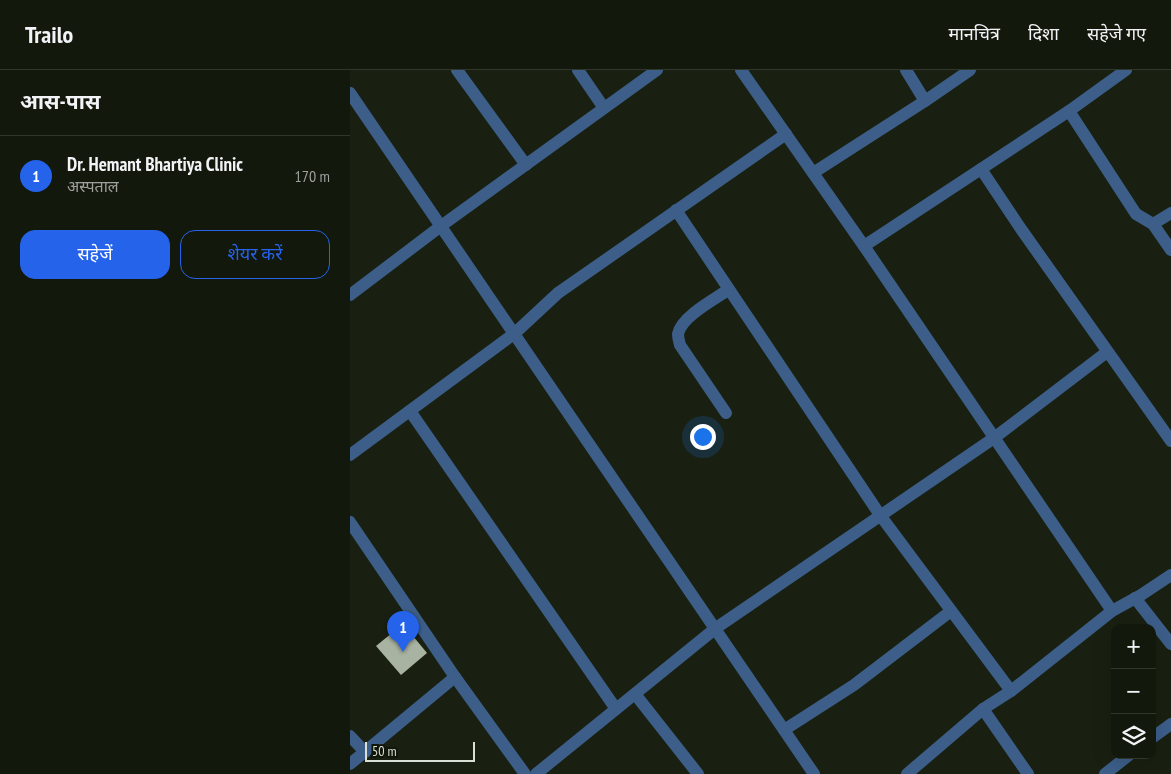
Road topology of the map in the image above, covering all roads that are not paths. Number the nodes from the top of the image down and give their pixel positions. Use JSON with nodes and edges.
{"nodes":[{"id":1,"x":457,"y":70,"type":"edge"},
{"id":2,"x":578,"y":70,"type":"edge"},
{"id":3,"x":657,"y":70,"type":"edge"},
{"id":4,"x":741,"y":70,"type":"edge"},
{"id":5,"x":906,"y":70,"type":"edge"},
{"id":6,"x":970,"y":70,"type":"edge"},
{"id":7,"x":1126,"y":70,"type":"edge"},
{"id":8,"x":350,"y":94,"type":"edge"},
{"id":9,"x":925,"y":101,"type":"junction"},
{"id":10,"x":604,"y":108,"type":"junction"},
{"id":11,"x":1069,"y":111,"type":"junction"},
{"id":12,"x":786,"y":134,"type":"junction"},
{"id":13,"x":526,"y":165,"type":"junction"},
{"id":14,"x":981,"y":169,"type":"junction"},
{"id":15,"x":813,"y":173,"type":"junction"},
{"id":16,"x":676,"y":210,"type":"junction"},
{"id":17,"x":1171,"y":213,"type":"edge"},
{"id":18,"x":1153,"y":224,"type":"junction"},
{"id":19,"x":441,"y":226,"type":"junction"},
{"id":20,"x":864,"y":246,"type":"junction"},
{"id":21,"x":1171,"y":250,"type":"edge"},
{"id":22,"x":728,"y":290,"type":"junction"},
{"id":23,"x":350,"y":295,"type":"edge"},
{"id":24,"x":515,"y":333,"type":"junction"},
{"id":25,"x":1107,"y":352,"type":"junction"},
{"id":26,"x":410,"y":411,"type":"junction"},
{"id":27,"x":726,"y":413,"type":"dead end"},
{"id":28,"x":994,"y":438,"type":"junction"},
{"id":29,"x":1171,"y":441,"type":"edge"},
{"id":30,"x":350,"y":455,"type":"edge"},
{"id":31,"x":880,"y":515,"type":"junction"},
{"id":32,"x":350,"y":522,"type":"edge"},
{"id":33,"x":1171,"y":575,"type":"edge"},
{"id":34,"x":1135,"y":598,"type":"junction"},
{"id":35,"x":951,"y":611,"type":"junction"},
{"id":36,"x":1112,"y":611,"type":"junction"},
{"id":37,"x":716,"y":628,"type":"junction"},
{"id":38,"x":1171,"y":644,"type":"edge"},
{"id":39,"x":455,"y":677,"type":"junction"},
{"id":40,"x":1011,"y":691,"type":"junction"},
{"id":41,"x":635,"y":694,"type":"junction"},
{"id":42,"x":616,"y":709,"type":"junction"},
{"id":43,"x":983,"y":709,"type":"junction"},
{"id":44,"x":1171,"y":724,"type":"edge"},
{"id":45,"x":784,"y":730,"type":"junction"},
{"id":46,"x":1156,"y":735,"type":"edge"},
{"id":47,"x":350,"y":736,"type":"edge"},
{"id":48,"x":365,"y":752,"type":"junction"},
{"id":49,"x":1124,"y":759,"type":"edge"},
{"id":50,"x":350,"y":764,"type":"edge"},
{"id":51,"x":525,"y":774,"type":"edge"},
{"id":52,"x":536,"y":774,"type":"edge"},
{"id":53,"x":698,"y":774,"type":"edge"},
{"id":54,"x":814,"y":774,"type":"edge"},
{"id":55,"x":907,"y":774,"type":"edge"},
{"id":56,"x":1028,"y":774,"type":"edge"},
{"id":57,"x":1105,"y":774,"type":"edge"}],
"edges":[{"from":1,"to":13,"type":"street"},
{"from":2,"to":10,"type":"street"},
{"from":3,"to":10,"type":"street"},
{"from":4,"to":12,"type":"street"},
{"from":5,"to":9,"type":"street"},
{"from":6,"to":9,"type":"street"},
{"from":7,"to":11,"type":"street"},
{"from":8,"to":19,"type":"street"},
{"from":9,"to":15,"type":"street"},
{"from":10,"to":13,"type":"street"},
{"from":11,"to":14,"type":"street"},
{"from":11,"to":18,"type":"street"},
{"from":12,"to":15,"type":"street"},
{"from":12,"to":16,"type":"street"},
{"from":13,"to":19,"type":"street"},
{"from":14,"to":20,"type":"street"},
{"from":14,"to":25,"type":"street"},
{"from":15,"to":20,"type":"street"},
{"from":16,"to":22,"type":"street"},
{"from":16,"to":24,"type":"street"},
{"from":17,"to":18,"type":"street"},
{"from":18,"to":21,"type":"street"},
{"from":19,"to":23,"type":"street"},
{"from":19,"to":24,"type":"street"},
{"from":20,"to":28,"type":"street"},
{"from":22,"to":27,"type":"street"},
{"from":22,"to":31,"type":"street"},
{"from":24,"to":26,"type":"street"},
{"from":24,"to":37,"type":"street"},
{"from":25,"to":28,"type":"street"},
{"from":25,"to":29,"type":"street"},
{"from":26,"to":30,"type":"street"},
{"from":26,"to":42,"type":"street"},
{"from":28,"to":31,"type":"street"},
{"from":28,"to":36,"type":"street"},
{"from":31,"to":35,"type":"street"},
{"from":31,"to":37,"type":"street"},
{"from":32,"to":39,"type":"street"},
{"from":33,"to":34,"type":"street"},
{"from":34,"to":36,"type":"street"},
{"from":34,"to":38,"type":"street"},
{"from":35,"to":40,"type":"street"},
{"from":35,"to":45,"type":"street"},
{"from":36,"to":40,"type":"street"},
{"from":37,"to":41,"type":"street"},
{"from":37,"to":45,"type":"street"},
{"from":39,"to":48,"type":"street"},
{"from":39,"to":51,"type":"street"},
{"from":40,"to":43,"type":"street"},
{"from":41,"to":42,"type":"street"},
{"from":41,"to":53,"type":"street"},
{"from":42,"to":52,"type":"street"},
{"from":43,"to":55,"type":"street"},
{"from":43,"to":56,"type":"street"},
{"from":44,"to":46,"type":"street"},
{"from":45,"to":54,"type":"street"},
{"from":47,"to":48,"type":"street"},
{"from":48,"to":50,"type":"street"},
{"from":49,"to":57,"type":"street"}]}
